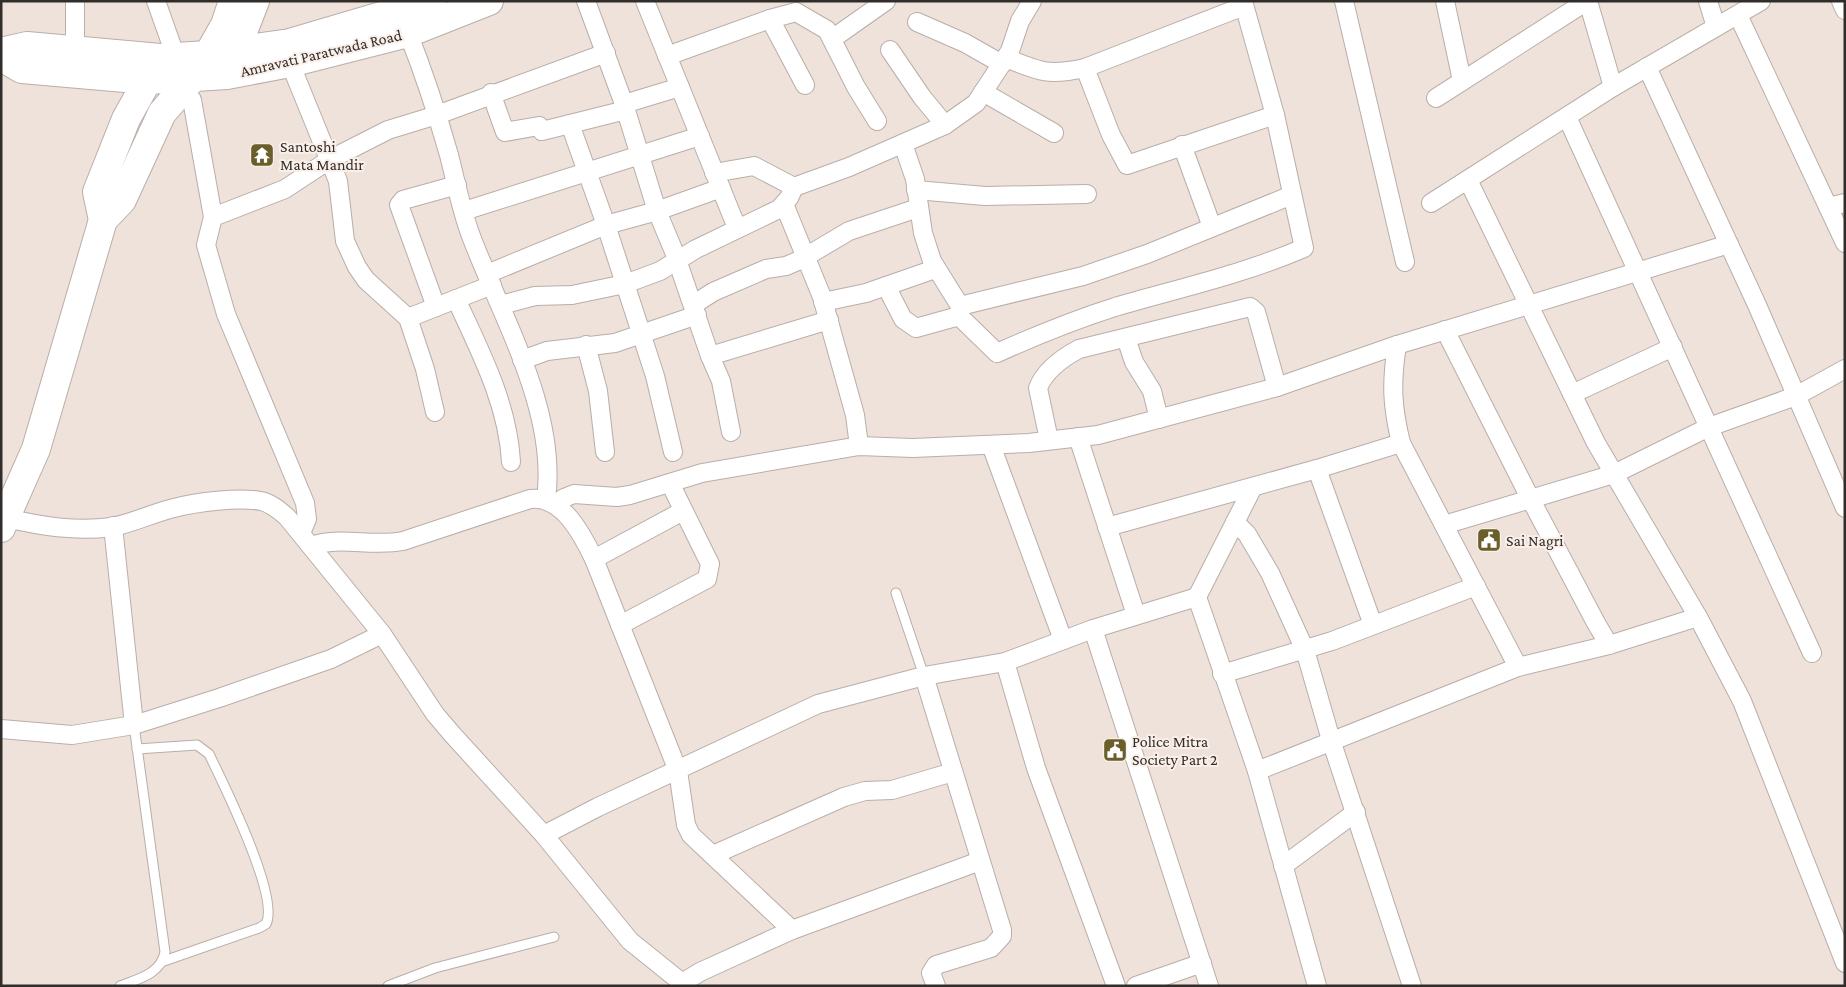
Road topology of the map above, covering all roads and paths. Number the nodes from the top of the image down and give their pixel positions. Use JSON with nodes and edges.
{"nodes":[{"id":1,"x":75,"y":1,"type":"edge"},
{"id":2,"x":156,"y":1,"type":"edge"},
{"id":3,"x":255,"y":1,"type":"edge"},
{"id":4,"x":432,"y":1,"type":"edge"},
{"id":5,"x":489,"y":1,"type":"edge"},
{"id":6,"x":586,"y":1,"type":"edge"},
{"id":7,"x":645,"y":1,"type":"edge"},
{"id":8,"x":886,"y":1,"type":"edge"},
{"id":9,"x":1032,"y":1,"type":"edge"},
{"id":10,"x":1344,"y":1,"type":"edge"},
{"id":11,"x":1445,"y":1,"type":"edge"},
{"id":12,"x":1588,"y":1,"type":"edge"},
{"id":13,"x":1708,"y":1,"type":"edge"},
{"id":14,"x":1761,"y":1,"type":"edge"},
{"id":15,"x":1841,"y":1,"type":"edge"},
{"id":16,"x":1244,"y":4,"type":"edge"},
{"id":17,"x":1845,"y":10,"type":"edge"},
{"id":18,"x":1738,"y":15,"type":"junction"},
{"id":19,"x":770,"y":19,"type":"junction"},
{"id":20,"x":917,"y":22,"type":"dead end"},
{"id":21,"x":1716,"y":27,"type":"junction"},
{"id":22,"x":408,"y":33,"type":"junction"},
{"id":23,"x":832,"y":39,"type":"junction"},
{"id":24,"x":217,"y":47,"type":"edge"},
{"id":25,"x":75,"y":49,"type":"junction"},
{"id":26,"x":890,"y":50,"type":"dead end"},
{"id":27,"x":1,"y":52,"type":"edge"},
{"id":28,"x":606,"y":53,"type":"junction"},
{"id":29,"x":667,"y":56,"type":"junction"},
{"id":30,"x":1,"y":57,"type":"edge"},
{"id":31,"x":1004,"y":61,"type":"junction"},
{"id":32,"x":161,"y":62,"type":"junction"},
{"id":33,"x":290,"y":63,"type":"junction"},
{"id":34,"x":1647,"y":67,"type":"junction"},
{"id":35,"x":1085,"y":68,"type":"junction"},
{"id":36,"x":102,"y":75,"type":"junction"},
{"id":37,"x":1462,"y":81,"type":"junction"},
{"id":38,"x":805,"y":85,"type":"dead end"},
{"id":39,"x":680,"y":87,"type":"junction"},
{"id":40,"x":1613,"y":87,"type":"junction"},
{"id":41,"x":983,"y":92,"type":"junction"},
{"id":42,"x":491,"y":94,"type":"junction"},
{"id":43,"x":1436,"y":98,"type":"dead end"},
{"id":44,"x":625,"y":107,"type":"junction"},
{"id":45,"x":438,"y":115,"type":"junction"},
{"id":46,"x":1275,"y":115,"type":"junction"},
{"id":47,"x":1567,"y":117,"type":"junction"},
{"id":48,"x":126,"y":119,"type":"junction"},
{"id":49,"x":877,"y":121,"type":"dead end"},
{"id":50,"x":570,"y":124,"type":"junction"},
{"id":51,"x":945,"y":125,"type":"junction"},
{"id":52,"x":1054,"y":133,"type":"dead end"},
{"id":53,"x":700,"y":136,"type":"junction"},
{"id":54,"x":902,"y":144,"type":"junction"},
{"id":55,"x":1182,"y":145,"type":"junction"},
{"id":56,"x":639,"y":154,"type":"junction"},
{"id":57,"x":329,"y":160,"type":"junction"},
{"id":58,"x":586,"y":172,"type":"junction"},
{"id":59,"x":1468,"y":180,"type":"junction"},
{"id":60,"x":718,"y":181,"type":"junction"},
{"id":61,"x":457,"y":184,"type":"junction"},
{"id":62,"x":794,"y":187,"type":"junction"},
{"id":63,"x":916,"y":190,"type":"junction"},
{"id":64,"x":1087,"y":194,"type":"dead end"},
{"id":65,"x":1292,"y":195,"type":"junction"},
{"id":66,"x":1431,"y":203,"type":"dead end"},
{"id":67,"x":784,"y":204,"type":"junction"},
{"id":68,"x":1836,"y":205,"type":"edge"},
{"id":69,"x":918,"y":208,"type":"junction"},
{"id":70,"x":464,"y":211,"type":"junction"},
{"id":71,"x":657,"y":211,"type":"junction"},
{"id":72,"x":213,"y":217,"type":"junction"},
{"id":73,"x":103,"y":220,"type":"junction"},
{"id":74,"x":606,"y":225,"type":"junction"},
{"id":75,"x":1212,"y":227,"type":"junction"},
{"id":76,"x":737,"y":228,"type":"junction"},
{"id":77,"x":1845,"y":243,"type":"edge"},
{"id":78,"x":1729,"y":244,"type":"junction"},
{"id":79,"x":805,"y":256,"type":"junction"},
{"id":80,"x":678,"y":261,"type":"junction"},
{"id":81,"x":1405,"y":262,"type":"dead end"},
{"id":82,"x":935,"y":269,"type":"junction"},
{"id":83,"x":1638,"y":272,"type":"junction"},
{"id":84,"x":489,"y":280,"type":"junction"},
{"id":85,"x":625,"y":284,"type":"junction"},
{"id":86,"x":886,"y":286,"type":"junction"},
{"id":87,"x":456,"y":299,"type":"junction"},
{"id":88,"x":823,"y":302,"type":"junction"},
{"id":89,"x":1528,"y":304,"type":"junction"},
{"id":90,"x":501,"y":305,"type":"junction"},
{"id":91,"x":436,"y":307,"type":"junction"},
{"id":92,"x":695,"y":310,"type":"junction"},
{"id":93,"x":959,"y":311,"type":"junction"},
{"id":94,"x":408,"y":318,"type":"junction"},
{"id":95,"x":829,"y":320,"type":"junction"},
{"id":96,"x":1445,"y":330,"type":"junction"},
{"id":97,"x":641,"y":335,"type":"junction"},
{"id":98,"x":1126,"y":338,"type":"junction"},
{"id":99,"x":586,"y":345,"type":"junction"},
{"id":100,"x":1397,"y":345,"type":"junction"},
{"id":101,"x":1673,"y":347,"type":"junction"},
{"id":102,"x":710,"y":356,"type":"junction"},
{"id":103,"x":522,"y":360,"type":"junction"},
{"id":104,"x":1845,"y":369,"type":"edge"},
{"id":105,"x":1276,"y":387,"type":"junction"},
{"id":106,"x":1572,"y":394,"type":"junction"},
{"id":107,"x":1796,"y":396,"type":"junction"},
{"id":108,"x":435,"y":412,"type":"dead end"},
{"id":109,"x":1159,"y":419,"type":"junction"},
{"id":110,"x":1710,"y":427,"type":"junction"},
{"id":111,"x":731,"y":432,"type":"dead end"},
{"id":112,"x":1078,"y":437,"type":"junction"},
{"id":113,"x":1049,"y":440,"type":"junction"},
{"id":114,"x":991,"y":444,"type":"junction"},
{"id":115,"x":1401,"y":444,"type":"junction"},
{"id":116,"x":859,"y":446,"type":"junction"},
{"id":117,"x":605,"y":452,"type":"dead end"},
{"id":118,"x":672,"y":452,"type":"dead end"},
{"id":119,"x":511,"y":462,"type":"dead end"},
{"id":120,"x":1317,"y":469,"type":"junction"},
{"id":121,"x":1614,"y":474,"type":"junction"},
{"id":122,"x":670,"y":483,"type":"junction"},
{"id":123,"x":1253,"y":487,"type":"junction"},
{"id":124,"x":1531,"y":500,"type":"junction"},
{"id":125,"x":551,"y":502,"type":"junction"},
{"id":126,"x":1845,"y":508,"type":"edge"},
{"id":127,"x":683,"y":510,"type":"junction"},
{"id":128,"x":1235,"y":522,"type":"junction"},
{"id":129,"x":4,"y":523,"type":"edge"},
{"id":130,"x":1444,"y":525,"type":"junction"},
{"id":131,"x":113,"y":526,"type":"junction"},
{"id":132,"x":1107,"y":527,"type":"junction"},
{"id":133,"x":306,"y":539,"type":"junction"},
{"id":134,"x":594,"y":559,"type":"junction"},
{"id":135,"x":1476,"y":586,"type":"junction"},
{"id":136,"x":896,"y":593,"type":"dead end"},
{"id":137,"x":1197,"y":597,"type":"junction"},
{"id":138,"x":1136,"y":615,"type":"junction"},
{"id":139,"x":1698,"y":617,"type":"junction"},
{"id":140,"x":620,"y":625,"type":"junction"},
{"id":141,"x":1373,"y":625,"type":"junction"},
{"id":142,"x":1093,"y":629,"type":"junction"},
{"id":143,"x":382,"y":634,"type":"junction"},
{"id":144,"x":1063,"y":640,"type":"junction"},
{"id":145,"x":1609,"y":645,"type":"junction"},
{"id":146,"x":1305,"y":650,"type":"junction"},
{"id":147,"x":1812,"y":653,"type":"dead end"},
{"id":148,"x":1005,"y":662,"type":"junction"},
{"id":149,"x":1518,"y":667,"type":"junction"},
{"id":150,"x":1222,"y":674,"type":"junction"},
{"id":151,"x":924,"y":676,"type":"junction"},
{"id":152,"x":134,"y":726,"type":"junction"},
{"id":153,"x":1,"y":729,"type":"edge"},
{"id":154,"x":1330,"y":740,"type":"junction"},
{"id":155,"x":137,"y":749,"type":"junction"},
{"id":156,"x":678,"y":771,"type":"junction"},
{"id":157,"x":1257,"y":771,"type":"junction"},
{"id":158,"x":953,"y":772,"type":"junction"},
{"id":159,"x":1356,"y":812,"type":"junction"},
{"id":160,"x":544,"y":835,"type":"junction"},
{"id":161,"x":713,"y":855,"type":"junction"},
{"id":162,"x":980,"y":861,"type":"junction"},
{"id":163,"x":1283,"y":866,"type":"junction"},
{"id":164,"x":792,"y":930,"type":"junction"},
{"id":165,"x":554,"y":936,"type":"dead end"},
{"id":166,"x":164,"y":961,"type":"junction"},
{"id":167,"x":1202,"y":963,"type":"junction"},
{"id":168,"x":1845,"y":963,"type":"edge"},
{"id":169,"x":684,"y":984,"type":"edge"},
{"id":170,"x":120,"y":986,"type":"edge"},
{"id":171,"x":388,"y":986,"type":"edge"},
{"id":172,"x":936,"y":986,"type":"edge"},
{"id":173,"x":1116,"y":986,"type":"edge"},
{"id":174,"x":1136,"y":986,"type":"edge"},
{"id":175,"x":1209,"y":986,"type":"edge"},
{"id":176,"x":1317,"y":986,"type":"edge"},
{"id":177,"x":1412,"y":986,"type":"edge"}],
"edges":[{"from":1,"to":25,"type":"street"},
{"from":2,"to":32,"type":"street"},
{"from":3,"to":24,"type":"main road"},
{"from":4,"to":24,"type":"main road","name":"Amravati Paratwada Road"},
{"from":5,"to":22,"type":"main road","name":"Amravati Paratwada Road"},
{"from":6,"to":28,"type":"street"},
{"from":7,"to":29,"type":"street"},
{"from":8,"to":23,"type":"street"},
{"from":9,"to":31,"type":"street"},
{"from":10,"to":81,"type":"street"},
{"from":11,"to":37,"type":"street"},
{"from":12,"to":37,"type":"street"},
{"from":12,"to":40,"type":"street"},
{"from":13,"to":21,"type":"street"},
{"from":14,"to":18,"type":"street"},
{"from":15,"to":17,"type":"street"},
{"from":16,"to":35,"type":"street"},
{"from":16,"to":46,"type":"street"},
{"from":18,"to":21,"type":"street"},
{"from":18,"to":68,"type":"street"},
{"from":19,"to":23,"type":"street"},
{"from":19,"to":29,"type":"street"},
{"from":19,"to":38,"type":"street"},
{"from":20,"to":31,"type":"street"},
{"from":21,"to":34,"type":"street"},
{"from":22,"to":33,"type":"main road","name":"Amravati Paratwada Road"},
{"from":22,"to":45,"type":"street"},
{"from":23,"to":49,"type":"street"},
{"from":24,"to":32,"type":"main road","name":"Amravati Paratwada Road"},
{"from":24,"to":32,"type":"main road"},
{"from":24,"to":33,"type":"main road","name":"Amravati Paratwada Road"},
{"from":24,"to":72,"type":"street"},
{"from":24,"to":73,"type":"main road"},
{"from":25,"to":27,"type":"main road","name":"Amravati Paratwada Road"},
{"from":25,"to":32,"type":"main road","name":"Amravati Paratwada Road"},
{"from":26,"to":51,"type":"street"},
{"from":28,"to":42,"type":"street"},
{"from":28,"to":44,"type":"street"},
{"from":29,"to":39,"type":"street"},
{"from":30,"to":36,"type":"main road","name":"Amravati Paratwada Road"},
{"from":31,"to":35,"type":"street"},
{"from":31,"to":41,"type":"street"},
{"from":32,"to":36,"type":"main road","name":"Amravati Paratwada Road"},
{"from":32,"to":48,"type":"main road"},
{"from":33,"to":57,"type":"street"},
{"from":34,"to":40,"type":"street"},
{"from":34,"to":78,"type":"street"},
{"from":35,"to":55,"type":"street"},
{"from":36,"to":48,"type":"main road"},
{"from":37,"to":43,"type":"street"},
{"from":39,"to":44,"type":"street"},
{"from":39,"to":53,"type":"street"},
{"from":40,"to":47,"type":"street"},
{"from":41,"to":51,"type":"street"},
{"from":41,"to":52,"type":"street"},
{"from":42,"to":45,"type":"street"},
{"from":42,"to":50,"type":"street"},
{"from":44,"to":50,"type":"street"},
{"from":44,"to":56,"type":"street"},
{"from":45,"to":57,"type":"street"},
{"from":45,"to":61,"type":"street"},
{"from":46,"to":55,"type":"street"},
{"from":46,"to":65,"type":"street"},
{"from":47,"to":59,"type":"street"},
{"from":47,"to":83,"type":"street"},
{"from":48,"to":73,"type":"main road"},
{"from":50,"to":58,"type":"street"},
{"from":51,"to":54,"type":"street"},
{"from":53,"to":56,"type":"street"},
{"from":53,"to":60,"type":"street"},
{"from":54,"to":62,"type":"street"},
{"from":54,"to":63,"type":"street"},
{"from":55,"to":75,"type":"street"},
{"from":56,"to":58,"type":"street"},
{"from":56,"to":71,"type":"street"},
{"from":57,"to":72,"type":"street"},
{"from":57,"to":94,"type":"street"},
{"from":58,"to":70,"type":"street"},
{"from":58,"to":74,"type":"street"},
{"from":59,"to":66,"type":"street"},
{"from":59,"to":89,"type":"street"},
{"from":60,"to":62,"type":"street"},
{"from":60,"to":71,"type":"street"},
{"from":60,"to":76,"type":"street"},
{"from":61,"to":70,"type":"street"},
{"from":61,"to":91,"type":"street"},
{"from":62,"to":67,"type":"street"},
{"from":63,"to":64,"type":"street"},
{"from":63,"to":69,"type":"street"},
{"from":65,"to":75,"type":"street"},
{"from":65,"to":93,"type":"street"},
{"from":67,"to":76,"type":"street"},
{"from":67,"to":79,"type":"street"},
{"from":68,"to":77,"type":"street"},
{"from":69,"to":79,"type":"street"},
{"from":69,"to":82,"type":"street"},
{"from":70,"to":84,"type":"street"},
{"from":71,"to":74,"type":"street"},
{"from":71,"to":80,"type":"street"},
{"from":72,"to":133,"type":"street"},
{"from":73,"to":129,"type":"main road"},
{"from":74,"to":84,"type":"street"},
{"from":74,"to":85,"type":"street"},
{"from":75,"to":93,"type":"street"},
{"from":76,"to":80,"type":"street"},
{"from":78,"to":83,"type":"street"},
{"from":78,"to":107,"type":"street"},
{"from":79,"to":88,"type":"street"},
{"from":79,"to":92,"type":"street"},
{"from":80,"to":85,"type":"street"},
{"from":80,"to":92,"type":"street"},
{"from":82,"to":86,"type":"street"},
{"from":82,"to":93,"type":"street"},
{"from":83,"to":89,"type":"street"},
{"from":83,"to":101,"type":"street"},
{"from":84,"to":87,"type":"street"},
{"from":84,"to":90,"type":"street"},
{"from":85,"to":90,"type":"street"},
{"from":85,"to":97,"type":"street"},
{"from":86,"to":88,"type":"street"},
{"from":86,"to":93,"type":"street"},
{"from":87,"to":91,"type":"street"},
{"from":87,"to":119,"type":"street"},
{"from":88,"to":95,"type":"street"},
{"from":89,"to":96,"type":"street"},
{"from":89,"to":106,"type":"street"},
{"from":90,"to":103,"type":"street"},
{"from":91,"to":94,"type":"street"},
{"from":92,"to":97,"type":"street"},
{"from":92,"to":102,"type":"street"},
{"from":94,"to":108,"type":"street"},
{"from":95,"to":102,"type":"street"},
{"from":95,"to":116,"type":"street"},
{"from":96,"to":100,"type":"street"},
{"from":96,"to":124,"type":"street"},
{"from":97,"to":99,"type":"street"},
{"from":97,"to":118,"type":"street"},
{"from":98,"to":105,"type":"street"},
{"from":98,"to":109,"type":"street"},
{"from":98,"to":113,"type":"street"},
{"from":99,"to":103,"type":"street"},
{"from":99,"to":117,"type":"street"},
{"from":100,"to":105,"type":"street"},
{"from":100,"to":115,"type":"street"},
{"from":101,"to":106,"type":"street"},
{"from":101,"to":110,"type":"street"},
{"from":102,"to":111,"type":"street"},
{"from":103,"to":125,"type":"street"},
{"from":104,"to":107,"type":"street"},
{"from":105,"to":109,"type":"street"},
{"from":106,"to":121,"type":"street"},
{"from":107,"to":110,"type":"street"},
{"from":107,"to":126,"type":"street"},
{"from":109,"to":112,"type":"street"},
{"from":110,"to":121,"type":"street"},
{"from":110,"to":147,"type":"street"},
{"from":112,"to":113,"type":"street"},
{"from":112,"to":132,"type":"street"},
{"from":113,"to":114,"type":"street"},
{"from":114,"to":116,"type":"street"},
{"from":114,"to":144,"type":"street"},
{"from":115,"to":120,"type":"street"},
{"from":115,"to":130,"type":"street"},
{"from":116,"to":122,"type":"street"},
{"from":120,"to":123,"type":"street"},
{"from":120,"to":141,"type":"street"},
{"from":121,"to":124,"type":"street"},
{"from":121,"to":139,"type":"street"},
{"from":122,"to":125,"type":"street"},
{"from":122,"to":127,"type":"street"},
{"from":123,"to":128,"type":"street"},
{"from":123,"to":132,"type":"street"},
{"from":124,"to":130,"type":"street"},
{"from":124,"to":145,"type":"street"},
{"from":125,"to":133,"type":"street"},
{"from":125,"to":134,"type":"street"},
{"from":127,"to":134,"type":"street"},
{"from":127,"to":140,"type":"street"},
{"from":128,"to":137,"type":"street"},
{"from":128,"to":146,"type":"street"},
{"from":129,"to":131,"type":"street"},
{"from":130,"to":135,"type":"street"},
{"from":131,"to":133,"type":"street"},
{"from":131,"to":152,"type":"street"},
{"from":132,"to":138,"type":"street"},
{"from":133,"to":143,"type":"street"},
{"from":134,"to":140,"type":"street"},
{"from":135,"to":141,"type":"street"},
{"from":135,"to":149,"type":"street"},
{"from":136,"to":151,"type":"lane"},
{"from":137,"to":138,"type":"street"},
{"from":137,"to":150,"type":"street"},
{"from":138,"to":142,"type":"street"},
{"from":139,"to":145,"type":"street"},
{"from":139,"to":168,"type":"street"},
{"from":140,"to":156,"type":"street"},
{"from":141,"to":146,"type":"street"},
{"from":142,"to":144,"type":"street"},
{"from":142,"to":167,"type":"street"},
{"from":143,"to":152,"type":"street"},
{"from":143,"to":160,"type":"street"},
{"from":144,"to":148,"type":"street"},
{"from":145,"to":149,"type":"street"},
{"from":146,"to":150,"type":"street"},
{"from":146,"to":154,"type":"street"},
{"from":148,"to":151,"type":"street"},
{"from":148,"to":173,"type":"street"},
{"from":149,"to":154,"type":"street"},
{"from":150,"to":157,"type":"street"},
{"from":151,"to":156,"type":"street"},
{"from":151,"to":158,"type":"street"},
{"from":152,"to":153,"type":"street"},
{"from":152,"to":155,"type":"lane"},
{"from":154,"to":157,"type":"street"},
{"from":154,"to":159,"type":"street"},
{"from":155,"to":166,"type":"lane"},
{"from":155,"to":166,"type":"lane"},
{"from":156,"to":160,"type":"street"},
{"from":156,"to":161,"type":"street"},
{"from":157,"to":163,"type":"street"},
{"from":158,"to":161,"type":"street"},
{"from":158,"to":162,"type":"street"},
{"from":159,"to":163,"type":"street"},
{"from":159,"to":177,"type":"street"},
{"from":160,"to":169,"type":"street"},
{"from":161,"to":164,"type":"street"},
{"from":162,"to":164,"type":"street"},
{"from":162,"to":172,"type":"street"},
{"from":163,"to":176,"type":"street"},
{"from":164,"to":169,"type":"street"},
{"from":165,"to":171,"type":"lane"},
{"from":166,"to":170,"type":"lane"},
{"from":167,"to":174,"type":"street"},
{"from":167,"to":175,"type":"street"}]}
